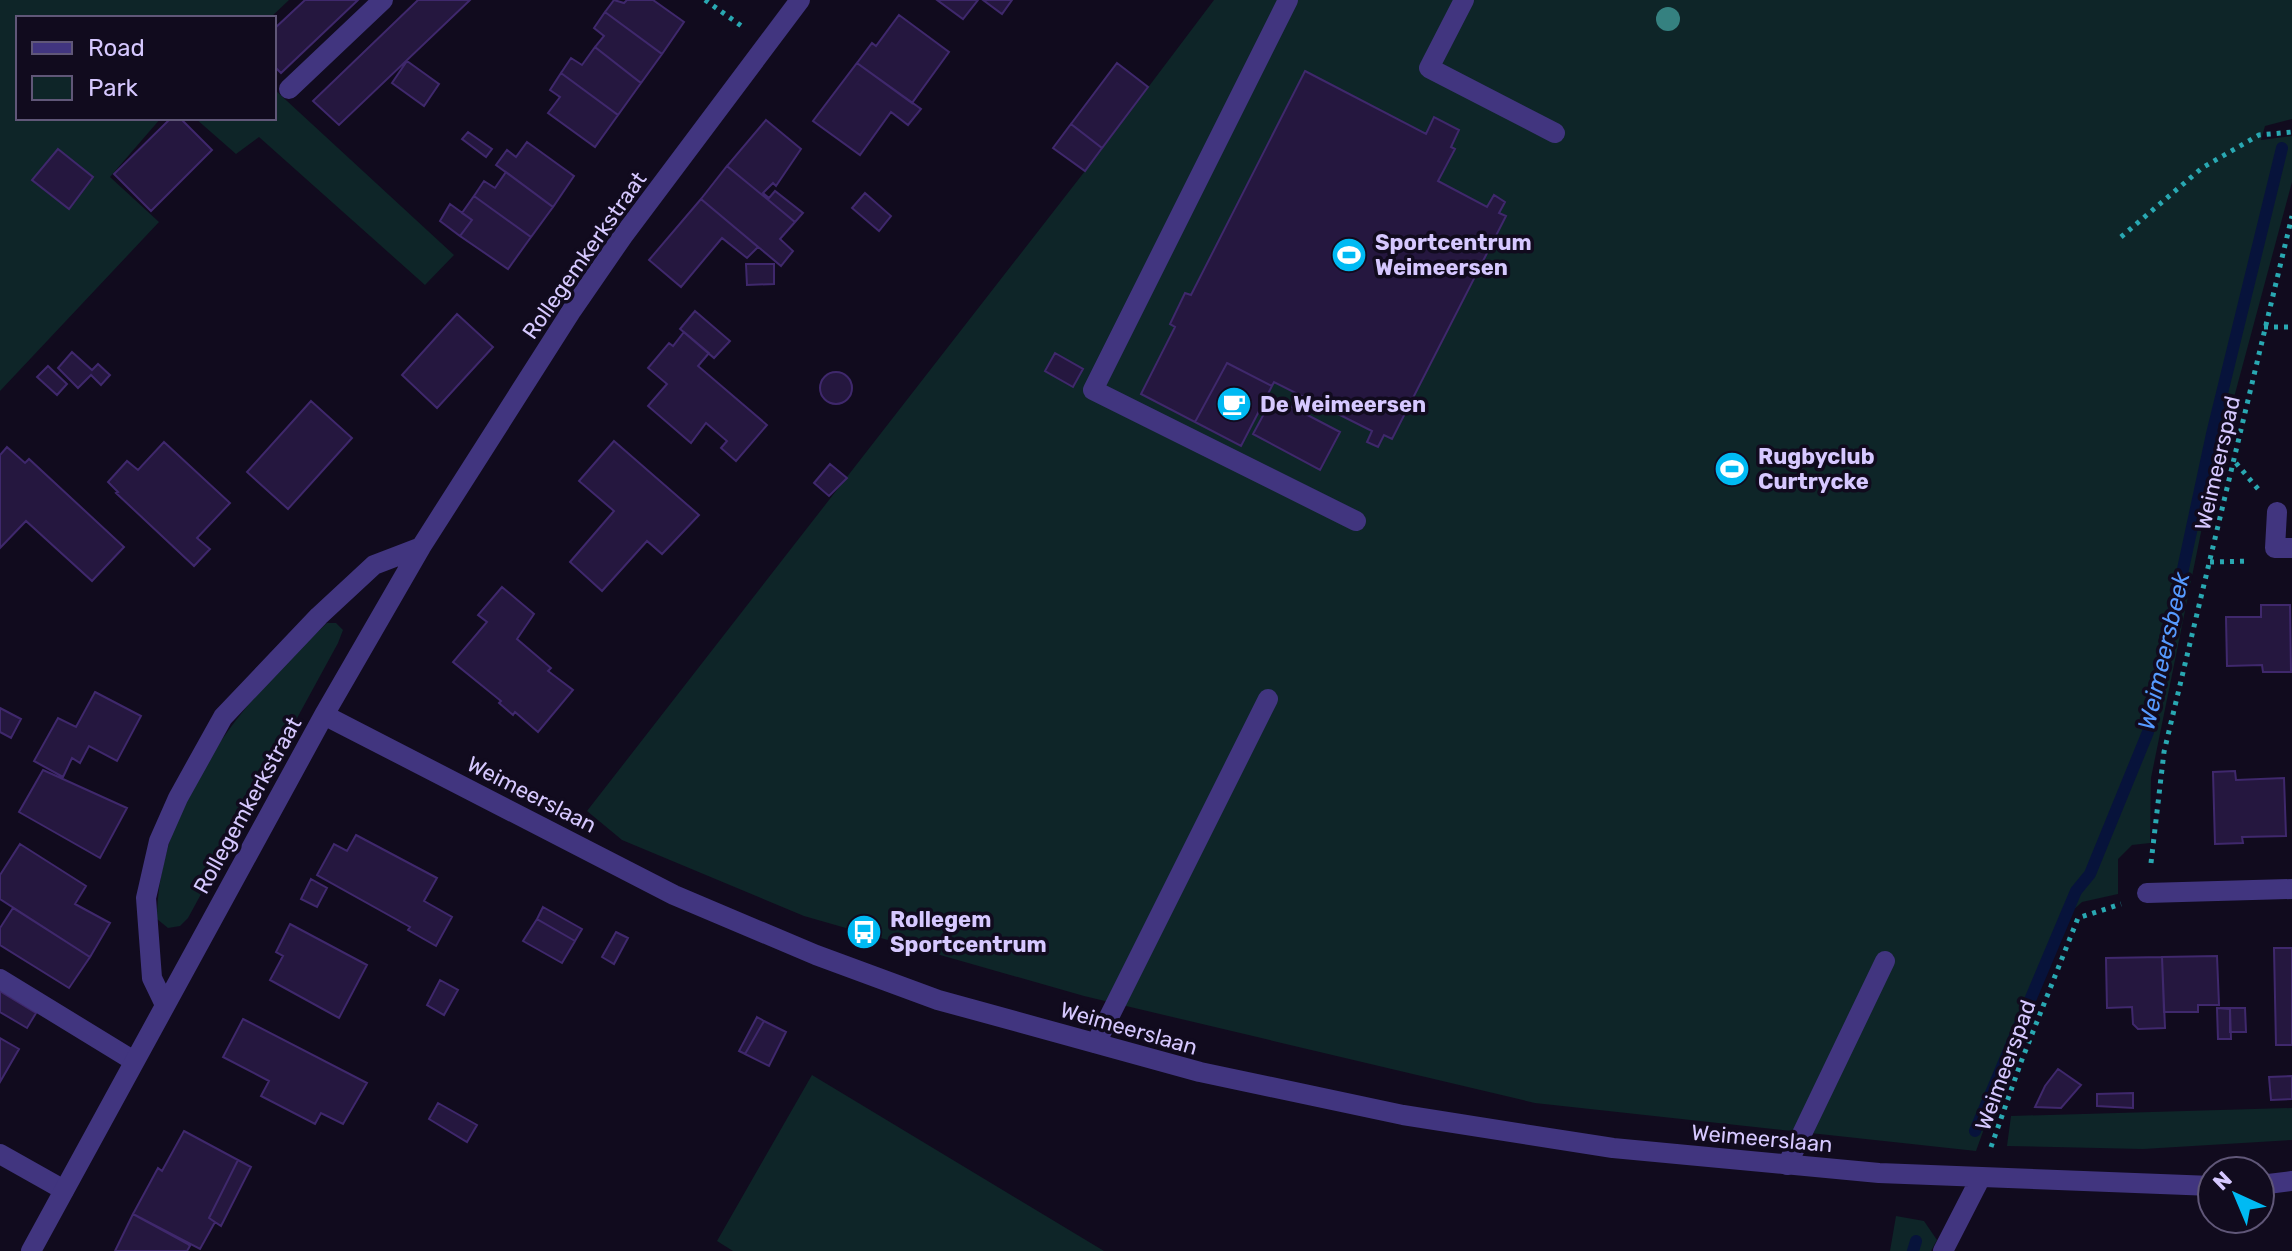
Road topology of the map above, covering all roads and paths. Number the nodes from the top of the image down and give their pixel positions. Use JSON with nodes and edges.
{"nodes":[{"id":1,"x":383,"y":0,"type":"edge"},
{"id":2,"x":705,"y":0,"type":"edge"},
{"id":3,"x":800,"y":0,"type":"edge"},
{"id":4,"x":1288,"y":0,"type":"edge"},
{"id":5,"x":1464,"y":0,"type":"edge"},
{"id":6,"x":766,"y":44,"type":"junction"},
{"id":7,"x":289,"y":89,"type":"dead end"},
{"id":8,"x":2292,"y":132,"type":"edge"},
{"id":9,"x":1555,"y":133,"type":"dead end"},
{"id":10,"x":2292,"y":216,"type":"edge"},
{"id":11,"x":2121,"y":237,"type":"dead end"},
{"id":12,"x":2264,"y":327,"type":"junction"},
{"id":13,"x":2292,"y":327,"type":"edge"},
{"id":14,"x":2277,"y":512,"type":"dead end"},
{"id":15,"x":1356,"y":521,"type":"dead end"},
{"id":16,"x":421,"y":547,"type":"junction"},
{"id":17,"x":2292,"y":548,"type":"edge"},
{"id":18,"x":1268,"y":699,"type":"dead end"},
{"id":19,"x":324,"y":715,"type":"junction"},
{"id":20,"x":2292,"y":889,"type":"edge"},
{"id":21,"x":2147,"y":893,"type":"junction"},
{"id":22,"x":1885,"y":961,"type":"dead end"},
{"id":23,"x":0,"y":979,"type":"edge"},
{"id":24,"x":165,"y":1005,"type":"junction"},
{"id":25,"x":1096,"y":1043,"type":"junction"},
{"id":26,"x":134,"y":1061,"type":"junction"},
{"id":27,"x":0,"y":1154,"type":"edge"},
{"id":28,"x":1787,"y":1165,"type":"junction"},
{"id":29,"x":1981,"y":1177,"type":"junction"},
{"id":30,"x":2196,"y":1185,"type":"edge"},
{"id":31,"x":64,"y":1190,"type":"junction"},
{"id":32,"x":31,"y":1251,"type":"edge"},
{"id":33,"x":1943,"y":1251,"type":"edge"}],
"edges":[{"from":1,"to":7,"type":"street"},
{"from":2,"to":6,"type":"path"},
{"from":3,"to":6,"type":"street","name":"Rollegemkerkstraat"},
{"from":4,"to":15,"type":"street"},
{"from":5,"to":9,"type":"street"},
{"from":6,"to":16,"type":"street","name":"Rollegemkerkstraat"},
{"from":8,"to":11,"type":"path"},
{"from":10,"to":12,"type":"path","name":"Weimeerspad"},
{"from":12,"to":13,"type":"path"},
{"from":12,"to":21,"type":"path","name":"Weimeerspad"},
{"from":14,"to":17,"type":"street"},
{"from":16,"to":19,"type":"street","name":"Rollegemkerkstraat"},
{"from":16,"to":24,"type":"street"},
{"from":18,"to":25,"type":"street"},
{"from":19,"to":24,"type":"street","name":"Rollegemkerkstraat"},
{"from":19,"to":25,"type":"street","name":"Weimeerslaan"},
{"from":20,"to":21,"type":"street"},
{"from":21,"to":29,"type":"path","name":"Weimeerspad"},
{"from":22,"to":28,"type":"street"},
{"from":23,"to":26,"type":"street"},
{"from":24,"to":26,"type":"street","name":"Rollegemkerkstraat"},
{"from":25,"to":28,"type":"street","name":"Weimeerslaan"},
{"from":26,"to":31,"type":"street","name":"Rollegemkerkstraat"},
{"from":27,"to":31,"type":"street"},
{"from":28,"to":29,"type":"street","name":"Weimeerslaan"},
{"from":29,"to":30,"type":"street","name":"Weimeerslaan"},
{"from":29,"to":33,"type":"street"},
{"from":31,"to":32,"type":"street","name":"Rollegemkerkstraat"}]}
